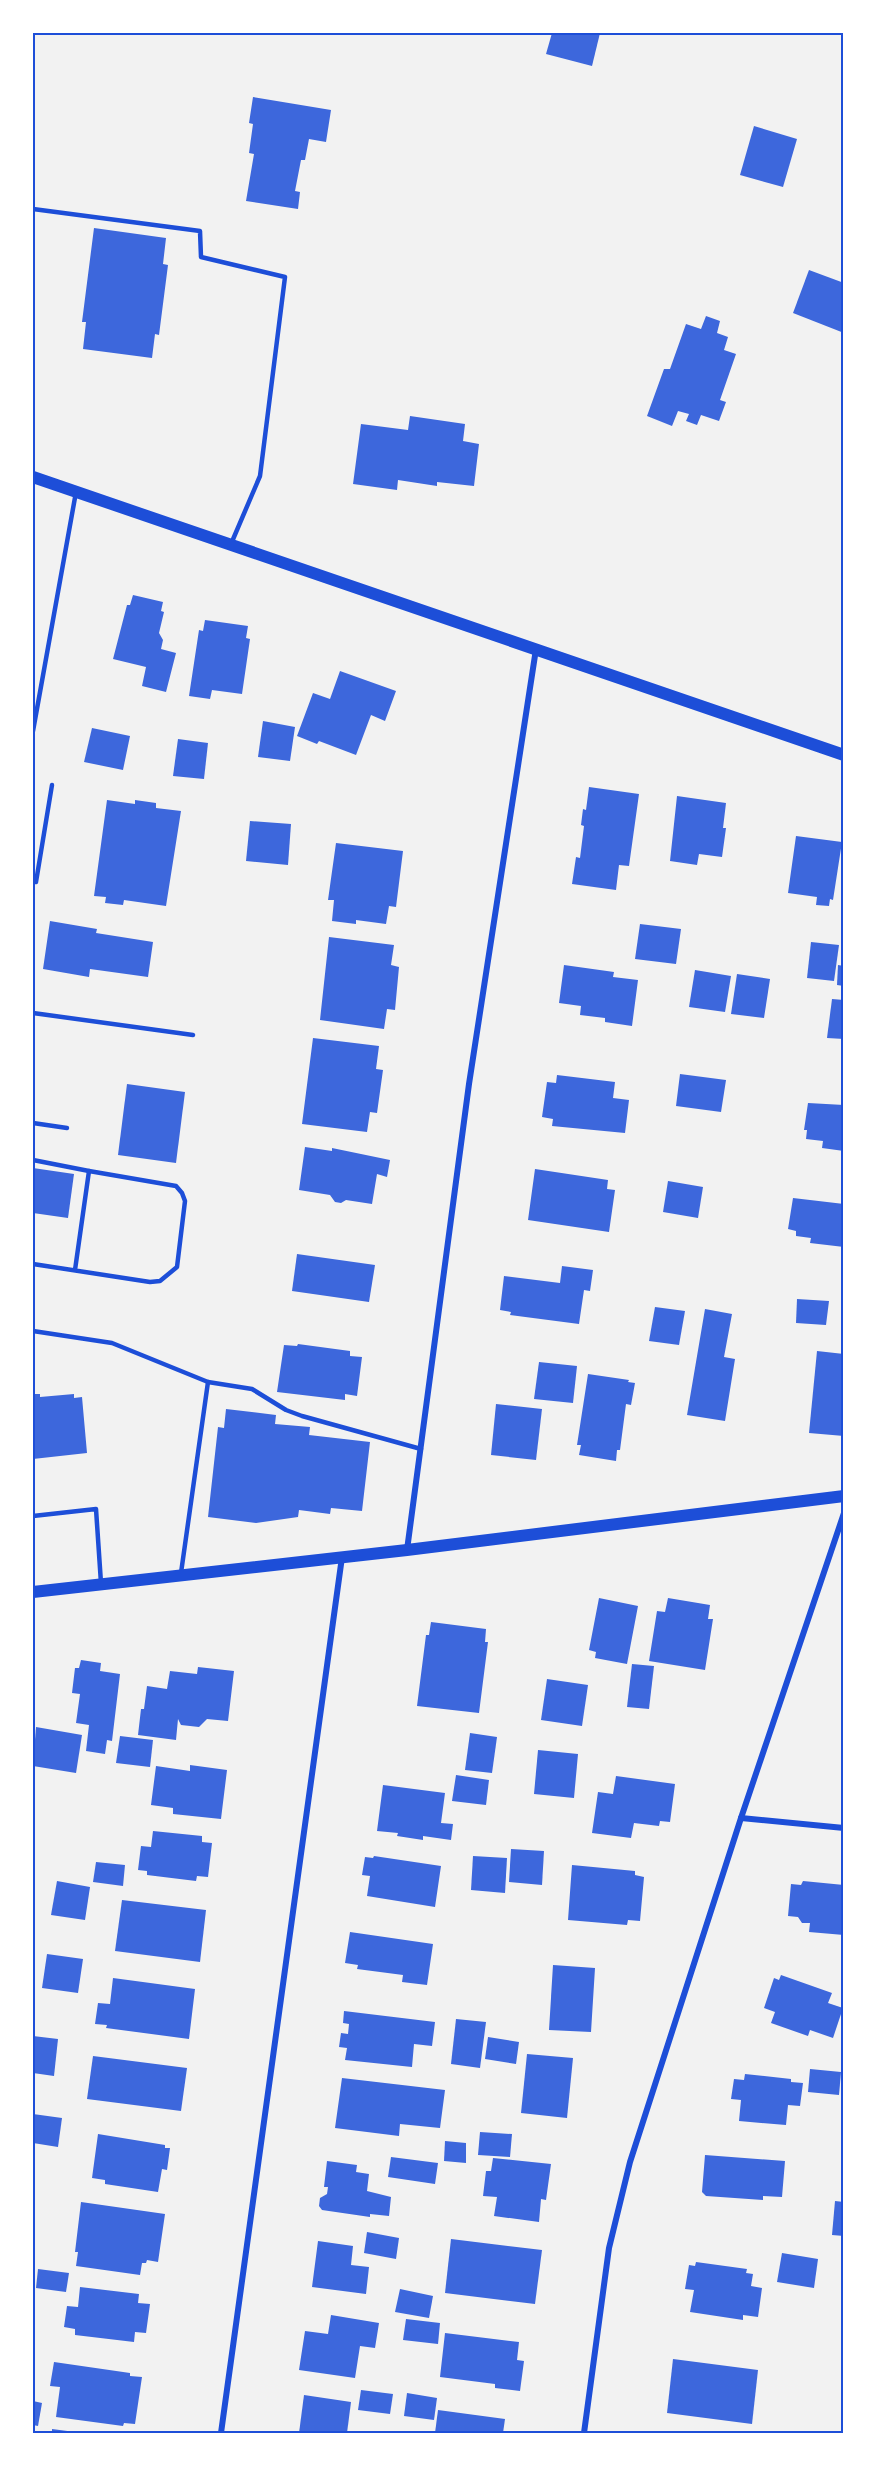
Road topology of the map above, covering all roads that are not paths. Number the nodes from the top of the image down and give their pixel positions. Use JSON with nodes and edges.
{"nodes":[{"id":1,"x":33,"y":209,"type":"edge"},
{"id":2,"x":33,"y":477,"type":"edge"},
{"id":3,"x":76,"y":492,"type":"junction"},
{"id":4,"x":231,"y":544,"type":"junction"},
{"id":5,"x":536,"y":649,"type":"junction"},
{"id":6,"x":33,"y":731,"type":"edge"},
{"id":7,"x":844,"y":755,"type":"edge"},
{"id":8,"x":52,"y":785,"type":"dead end"},
{"id":9,"x":33,"y":881,"type":"edge"},
{"id":10,"x":33,"y":1013,"type":"edge"},
{"id":11,"x":194,"y":1035,"type":"dead end"},
{"id":12,"x":33,"y":1123,"type":"edge"},
{"id":13,"x":67,"y":1128,"type":"dead end"},
{"id":14,"x":33,"y":1160,"type":"edge"},
{"id":15,"x":89,"y":1171,"type":"junction"},
{"id":16,"x":33,"y":1264,"type":"edge"},
{"id":17,"x":75,"y":1270,"type":"junction"},
{"id":18,"x":33,"y":1331,"type":"edge"},
{"id":19,"x":208,"y":1382,"type":"junction"},
{"id":20,"x":421,"y":1449,"type":"junction"},
{"id":21,"x":844,"y":1496,"type":"edge"},
{"id":22,"x":844,"y":1513,"type":"edge"},
{"id":23,"x":33,"y":1516,"type":"edge"},
{"id":24,"x":407,"y":1550,"type":"junction"},
{"id":25,"x":342,"y":1557,"type":"junction"},
{"id":26,"x":181,"y":1574,"type":"junction"},
{"id":27,"x":101,"y":1583,"type":"junction"},
{"id":28,"x":33,"y":1592,"type":"edge"},
{"id":29,"x":741,"y":1818,"type":"junction"},
{"id":30,"x":844,"y":1828,"type":"edge"},
{"id":31,"x":221,"y":2433,"type":"edge"},
{"id":32,"x":585,"y":2433,"type":"edge"}],
"edges":[{"from":1,"to":4,"type":"lane"},
{"from":2,"to":3,"type":"main road"},
{"from":3,"to":4,"type":"main road"},
{"from":3,"to":6,"type":"lane"},
{"from":4,"to":5,"type":"main road"},
{"from":5,"to":7,"type":"main road"},
{"from":5,"to":20,"type":"street"},
{"from":8,"to":9,"type":"lane"},
{"from":10,"to":11,"type":"lane"},
{"from":12,"to":13,"type":"lane"},
{"from":14,"to":15,"type":"lane"},
{"from":15,"to":17,"type":"lane"},
{"from":15,"to":17,"type":"lane"},
{"from":16,"to":17,"type":"lane"},
{"from":18,"to":19,"type":"lane"},
{"from":19,"to":20,"type":"lane"},
{"from":19,"to":26,"type":"lane"},
{"from":20,"to":24,"type":"street"},
{"from":21,"to":24,"type":"main road"},
{"from":22,"to":29,"type":"street"},
{"from":23,"to":27,"type":"lane"},
{"from":24,"to":25,"type":"main road"},
{"from":25,"to":26,"type":"main road"},
{"from":25,"to":31,"type":"street"},
{"from":26,"to":27,"type":"main road"},
{"from":27,"to":28,"type":"main road"},
{"from":29,"to":30,"type":"street"},
{"from":29,"to":32,"type":"street"}]}
